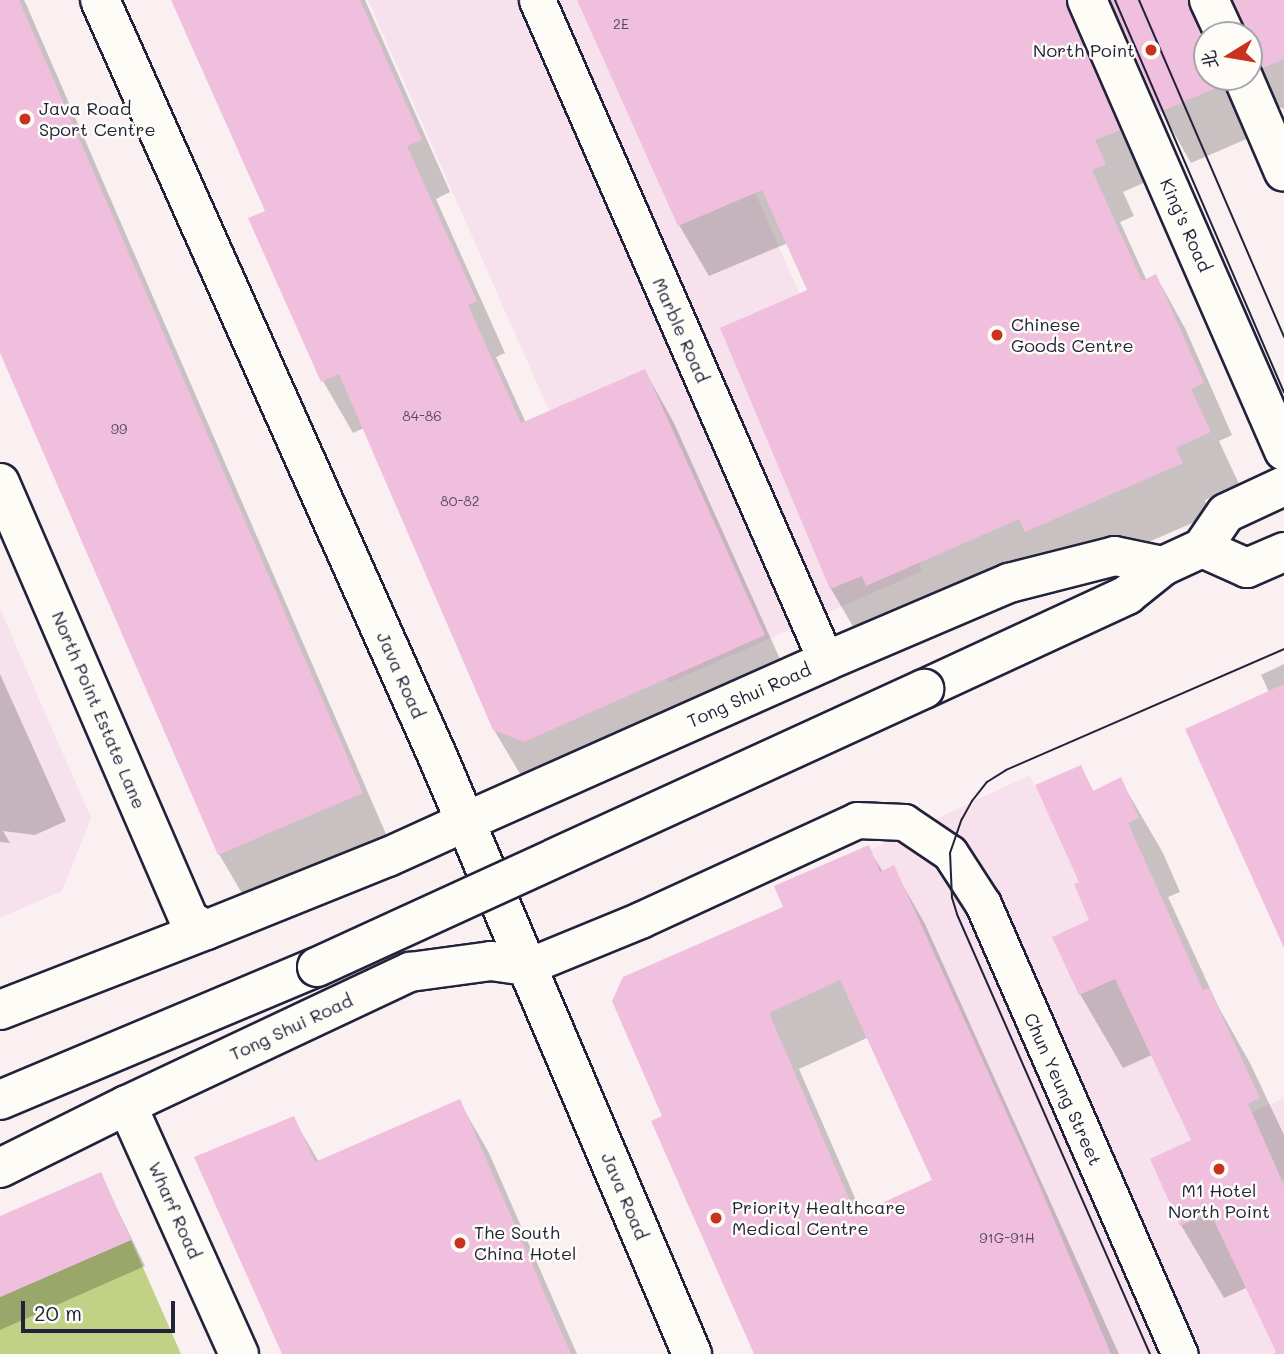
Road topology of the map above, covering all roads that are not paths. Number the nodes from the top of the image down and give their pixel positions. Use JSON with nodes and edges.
{"nodes":[{"id":1,"x":100,"y":0,"type":"edge"},
{"id":2,"x":537,"y":0,"type":"edge"},
{"id":3,"x":1087,"y":0,"type":"edge"},
{"id":4,"x":1209,"y":0,"type":"edge"},
{"id":5,"x":1219,"y":21,"type":"edge"},
{"id":6,"x":1248,"y":91,"type":"edge"},
{"id":7,"x":1284,"y":172,"type":"edge"},
{"id":8,"x":1284,"y":451,"type":"edge"},
{"id":9,"x":0,"y":483,"type":"edge"},
{"id":10,"x":1284,"y":486,"type":"edge"},
{"id":11,"x":1202,"y":548,"type":"junction"},
{"id":12,"x":1284,"y":552,"type":"edge"},
{"id":13,"x":1163,"y":566,"type":"junction"},
{"id":14,"x":826,"y":661,"type":"junction"},
{"id":15,"x":466,"y":822,"type":"junction"},
{"id":16,"x":206,"y":930,"type":"junction"},
{"id":17,"x":528,"y":966,"type":"junction"},
{"id":18,"x":0,"y":1010,"type":"edge"},
{"id":19,"x":0,"y":1100,"type":"edge"},
{"id":20,"x":128,"y":1105,"type":"junction"},
{"id":21,"x":0,"y":1168,"type":"edge"},
{"id":22,"x":239,"y":1354,"type":"edge"},
{"id":23,"x":692,"y":1354,"type":"edge"},
{"id":24,"x":1180,"y":1354,"type":"edge"}],
"edges":[{"from":1,"to":15,"type":"main road","name":"Java Road"},
{"from":2,"to":14,"type":"street","name":"Marble Road"},
{"from":3,"to":8,"type":"main road","name":"King's Road"},
{"from":4,"to":5,"type":"main road"},
{"from":6,"to":7,"type":"main road"},
{"from":9,"to":16,"type":"main road","name":"North Point Estate Lane"},
{"from":10,"to":11,"type":"main road"},
{"from":11,"to":12,"type":"main road"},
{"from":11,"to":13,"type":"main road"},
{"from":13,"to":14,"type":"main road","name":"Tong Shui Road"},
{"from":13,"to":19,"type":"main road","bridge":true},
{"from":14,"to":15,"type":"main road","name":"Tong Shui Road"},
{"from":15,"to":16,"type":"main road","name":"Tong Shui Road"},
{"from":15,"to":17,"type":"main road","name":"Java Road"},
{"from":16,"to":18,"type":"main road","name":"Tong Shui Road"},
{"from":17,"to":20,"type":"main road","name":"Tong Shui Road"},
{"from":17,"to":23,"type":"main road","name":"Java Road"},
{"from":17,"to":24,"type":"street","name":"Chun Yeung Street"},
{"from":20,"to":21,"type":"main road","name":"Tong Shui Road"},
{"from":20,"to":22,"type":"main road","name":"Wharf Road"}]}
